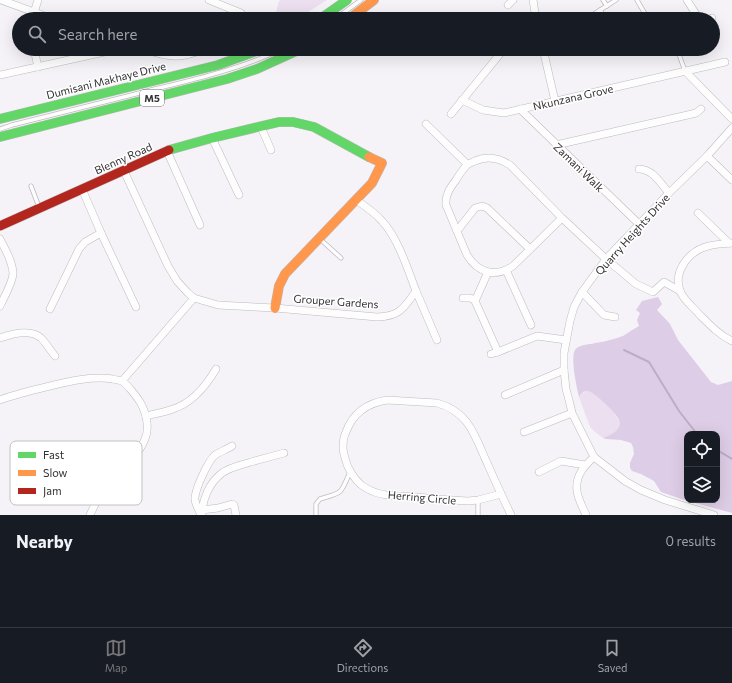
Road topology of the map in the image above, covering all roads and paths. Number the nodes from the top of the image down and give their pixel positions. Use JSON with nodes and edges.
{"nodes":[{"id":1,"x":2,"y":0,"type":"edge"},
{"id":2,"x":38,"y":0,"type":"edge"},
{"id":3,"x":209,"y":0,"type":"edge"},
{"id":4,"x":347,"y":0,"type":"edge"},
{"id":5,"x":361,"y":0,"type":"edge"},
{"id":6,"x":374,"y":0,"type":"edge"},
{"id":7,"x":603,"y":0,"type":"edge"},
{"id":8,"x":616,"y":0,"type":"edge"},
{"id":9,"x":637,"y":0,"type":"edge"},
{"id":10,"x":687,"y":0,"type":"edge"},
{"id":11,"x":607,"y":6,"type":"junction"},
{"id":12,"x":600,"y":10,"type":"joint"},
{"id":13,"x":26,"y":12,"type":"edge"},
{"id":14,"x":33,"y":12,"type":"edge"},
{"id":15,"x":239,"y":12,"type":"edge"},
{"id":16,"x":330,"y":12,"type":"edge"},
{"id":17,"x":345,"y":12,"type":"edge"},
{"id":18,"x":359,"y":12,"type":"edge"},
{"id":19,"x":597,"y":12,"type":"edge"},
{"id":20,"x":644,"y":12,"type":"edge"},
{"id":21,"x":695,"y":12,"type":"edge"},
{"id":22,"x":36,"y":56,"type":"edge"},
{"id":23,"x":87,"y":56,"type":"edge"},
{"id":24,"x":167,"y":56,"type":"edge"},
{"id":25,"x":183,"y":56,"type":"edge"},
{"id":26,"x":243,"y":56,"type":"edge"},
{"id":27,"x":265,"y":56,"type":"edge"},
{"id":28,"x":286,"y":56,"type":"edge"},
{"id":29,"x":498,"y":56,"type":"edge"},
{"id":30,"x":545,"y":56,"type":"edge"},
{"id":31,"x":680,"y":56,"type":"edge"},
{"id":32,"x":725,"y":62,"type":"dead end"},
{"id":33,"x":38,"y":67,"type":"junction"},
{"id":34,"x":685,"y":71,"type":"junction"},
{"id":35,"x":0,"y":75,"type":"edge"},
{"id":36,"x":462,"y":100,"type":"junction"},
{"id":37,"x":555,"y":101,"type":"junction"},
{"id":38,"x":520,"y":109,"type":"junction"},
{"id":39,"x":701,"y":109,"type":"dead end"},
{"id":40,"x":451,"y":114,"type":"dead end"},
{"id":41,"x":732,"y":119,"type":"edge"},
{"id":42,"x":0,"y":120,"type":"edge"},
{"id":43,"x":426,"y":124,"type":"dead end"},
{"id":44,"x":12,"y":125,"type":"junction"},
{"id":45,"x":261,"y":127,"type":"junction"},
{"id":46,"x":732,"y":128,"type":"edge"},
{"id":47,"x":0,"y":135,"type":"edge"},
{"id":48,"x":212,"y":138,"type":"junction"},
{"id":49,"x":556,"y":145,"type":"junction"},
{"id":50,"x":271,"y":150,"type":"dead end"},
{"id":51,"x":167,"y":151,"type":"junction"},
{"id":52,"x":707,"y":156,"type":"junction"},
{"id":53,"x":382,"y":163,"type":"joint"},
{"id":54,"x":467,"y":164,"type":"junction"},
{"id":55,"x":639,"y":169,"type":"dead end"},
{"id":56,"x":124,"y":171,"type":"junction"},
{"id":57,"x":732,"y":180,"type":"edge"},
{"id":58,"x":31,"y":186,"type":"dead end"},
{"id":59,"x":82,"y":189,"type":"junction"},
{"id":60,"x":669,"y":193,"type":"junction"},
{"id":61,"x":239,"y":196,"type":"dead end"},
{"id":62,"x":356,"y":200,"type":"junction"},
{"id":63,"x":40,"y":208,"type":"junction"},
{"id":64,"x":698,"y":213,"type":"dead end"},
{"id":65,"x":562,"y":218,"type":"junction"},
{"id":66,"x":639,"y":224,"type":"junction"},
{"id":67,"x":200,"y":225,"type":"dead end"},
{"id":68,"x":0,"y":226,"type":"edge"},
{"id":69,"x":457,"y":231,"type":"junction"},
{"id":70,"x":101,"y":233,"type":"junction"},
{"id":71,"x":319,"y":238,"type":"junction"},
{"id":72,"x":0,"y":239,"type":"edge"},
{"id":73,"x":731,"y":243,"type":"edge"},
{"id":74,"x":530,"y":249,"type":"junction"},
{"id":75,"x":341,"y":258,"type":"dead end"},
{"id":76,"x":606,"y":259,"type":"junction"},
{"id":77,"x":506,"y":270,"type":"junction"},
{"id":78,"x":488,"y":272,"type":"junction"},
{"id":79,"x":416,"y":291,"type":"junction"},
{"id":80,"x":680,"y":291,"type":"junction"},
{"id":81,"x":582,"y":292,"type":"junction"},
{"id":82,"x":194,"y":298,"type":"junction"},
{"id":83,"x":463,"y":298,"type":"dead end"},
{"id":84,"x":475,"y":300,"type":"junction"},
{"id":85,"x":0,"y":306,"type":"edge"},
{"id":86,"x":136,"y":307,"type":"dead end"},
{"id":87,"x":275,"y":308,"type":"junction"},
{"id":88,"x":50,"y":309,"type":"dead end"},
{"id":89,"x":615,"y":317,"type":"dead end"},
{"id":90,"x":531,"y":325,"type":"dead end"},
{"id":91,"x":0,"y":338,"type":"edge"},
{"id":92,"x":437,"y":340,"type":"dead end"},
{"id":93,"x":566,"y":340,"type":"junction"},
{"id":94,"x":732,"y":341,"type":"edge"},
{"id":95,"x":55,"y":356,"type":"dead end"},
{"id":96,"x":216,"y":369,"type":"dead end"},
{"id":97,"x":564,"y":370,"type":"junction"},
{"id":98,"x":122,"y":381,"type":"junction"},
{"id":99,"x":505,"y":395,"type":"dead end"},
{"id":100,"x":0,"y":400,"type":"edge"},
{"id":101,"x":572,"y":413,"type":"junction"},
{"id":102,"x":146,"y":416,"type":"junction"},
{"id":103,"x":524,"y":432,"type":"dead end"},
{"id":104,"x":142,"y":446,"type":"edge"},
{"id":105,"x":232,"y":446,"type":"dead end"},
{"id":106,"x":284,"y":453,"type":"dead end"},
{"id":107,"x":594,"y":457,"type":"junction"},
{"id":108,"x":585,"y":465,"type":"junction"},
{"id":109,"x":350,"y":471,"type":"junction"},
{"id":110,"x":539,"y":472,"type":"dead end"},
{"id":111,"x":501,"y":494,"type":"junction"},
{"id":112,"x":478,"y":500,"type":"junction"},
{"id":113,"x":95,"y":505,"type":"edge"},
{"id":114,"x":202,"y":513,"type":"edge"},
{"id":115,"x":90,"y":515,"type":"edge"},
{"id":116,"x":236,"y":515,"type":"edge"},
{"id":117,"x":316,"y":515,"type":"edge"},
{"id":118,"x":478,"y":515,"type":"edge"},
{"id":119,"x":511,"y":515,"type":"edge"},
{"id":120,"x":586,"y":515,"type":"edge"},
{"id":121,"x":714,"y":515,"type":"edge"}],
"edges":[{"from":1,"to":13,"type":"street"},
{"from":2,"to":14,"type":"street"},
{"from":3,"to":15,"type":"street"},
{"from":4,"to":16,"type":"main road"},
{"from":5,"to":17,"type":"lane"},
{"from":6,"to":18,"type":"main road"},
{"from":7,"to":11,"type":"lane"},
{"from":8,"to":11,"type":"lane"},
{"from":9,"to":20,"type":"lane"},
{"from":10,"to":21,"type":"street"},
{"from":11,"to":12,"type":"lane"},
{"from":12,"to":19,"type":"lane"},
{"from":22,"to":33,"type":"street"},
{"from":23,"to":33,"type":"street"},
{"from":24,"to":25,"type":"street"},
{"from":26,"to":42,"type":"main road","name":"Dumisani Makhaye Drive","number":"M5"},
{"from":27,"to":44,"type":"lane"},
{"from":28,"to":47,"type":"main road","number":"M5"},
{"from":29,"to":36,"type":"street"},
{"from":30,"to":37,"type":"street"},
{"from":31,"to":34,"type":"lane"},
{"from":32,"to":34,"type":"street","name":"Nkunzana Grove"},
{"from":33,"to":35,"type":"street"},
{"from":34,"to":37,"type":"street","name":"Nkunzana Grove"},
{"from":34,"to":41,"type":"street"},
{"from":36,"to":38,"type":"street","name":"Nkunzana Grove"},
{"from":36,"to":40,"type":"street"},
{"from":37,"to":38,"type":"street","name":"Nkunzana Grove"},
{"from":38,"to":49,"type":"street","name":"Zamani Walk"},
{"from":39,"to":49,"type":"street"},
{"from":42,"to":44,"type":"lane"},
{"from":43,"to":54,"type":"street"},
{"from":44,"to":47,"type":"lane"},
{"from":45,"to":48,"type":"main road","name":"Blenny Road"},
{"from":45,"to":50,"type":"street"},
{"from":45,"to":53,"type":"main road","name":"Blenny Road"},
{"from":46,"to":52,"type":"street","name":"Quarry Heights Drive"},
{"from":48,"to":51,"type":"main road","name":"Blenny Road"},
{"from":48,"to":61,"type":"street"},
{"from":49,"to":66,"type":"street","name":"Zamani Walk"},
{"from":51,"to":56,"type":"main road","name":"Blenny Road"},
{"from":51,"to":67,"type":"street"},
{"from":52,"to":57,"type":"street"},
{"from":52,"to":60,"type":"street","name":"Quarry Heights Drive"},
{"from":53,"to":62,"type":"main road","name":"Grouper Gardens"},
{"from":54,"to":65,"type":"street"},
{"from":54,"to":69,"type":"street"},
{"from":55,"to":60,"type":"street"},
{"from":56,"to":59,"type":"main road","name":"Blenny Road"},
{"from":56,"to":82,"type":"street"},
{"from":58,"to":63,"type":"lane"},
{"from":59,"to":63,"type":"main road","name":"Blenny Road"},
{"from":59,"to":70,"type":"street"},
{"from":60,"to":66,"type":"street","name":"Quarry Heights Drive"},
{"from":62,"to":71,"type":"main road","name":"Grouper Gardens"},
{"from":62,"to":79,"type":"street"},
{"from":63,"to":68,"type":"main road","name":"Blenny Road"},
{"from":64,"to":73,"type":"street"},
{"from":65,"to":74,"type":"street"},
{"from":65,"to":76,"type":"street"},
{"from":66,"to":76,"type":"street","name":"Quarry Heights Drive"},
{"from":69,"to":74,"type":"street"},
{"from":69,"to":78,"type":"street"},
{"from":70,"to":86,"type":"street"},
{"from":70,"to":88,"type":"street"},
{"from":71,"to":75,"type":"lane"},
{"from":71,"to":87,"type":"main road","name":"Grouper Gardens"},
{"from":72,"to":85,"type":"street"},
{"from":73,"to":80,"type":"street"},
{"from":74,"to":77,"type":"street"},
{"from":76,"to":80,"type":"street"},
{"from":76,"to":81,"type":"street","name":"Quarry Heights Drive"},
{"from":77,"to":78,"type":"street"},
{"from":77,"to":90,"type":"street"},
{"from":78,"to":84,"type":"street"},
{"from":79,"to":87,"type":"street","name":"Grouper Gardens"},
{"from":79,"to":92,"type":"street"},
{"from":80,"to":94,"type":"street"},
{"from":81,"to":89,"type":"street"},
{"from":81,"to":93,"type":"street","name":"Quarry Heights Drive"},
{"from":82,"to":87,"type":"street","name":"Grouper Gardens"},
{"from":82,"to":98,"type":"street"},
{"from":83,"to":84,"type":"street"},
{"from":84,"to":93,"type":"street"},
{"from":91,"to":95,"type":"street"},
{"from":93,"to":97,"type":"street","name":"Quarry Heights Drive"},
{"from":96,"to":102,"type":"street"},
{"from":97,"to":99,"type":"street"},
{"from":97,"to":101,"type":"street","name":"Quarry Heights Drive"},
{"from":98,"to":100,"type":"street"},
{"from":98,"to":102,"type":"street"},
{"from":101,"to":103,"type":"street"},
{"from":101,"to":107,"type":"street","name":"Quarry Heights Drive"},
{"from":102,"to":104,"type":"street"},
{"from":105,"to":114,"type":"street"},
{"from":106,"to":114,"type":"street"},
{"from":107,"to":108,"type":"street"},
{"from":107,"to":121,"type":"street","name":"Quarry Heights Drive"},
{"from":108,"to":110,"type":"street"},
{"from":108,"to":120,"type":"street"},
{"from":109,"to":111,"type":"street","name":"Herring Circle"},
{"from":109,"to":112,"type":"street","name":"Herring Circle"},
{"from":109,"to":117,"type":"lane"},
{"from":111,"to":112,"type":"street","name":"Herring Circle"},
{"from":111,"to":119,"type":"street","name":"Herring Circle"},
{"from":112,"to":118,"type":"lane"},
{"from":113,"to":115,"type":"street"},
{"from":114,"to":116,"type":"street"}]}
